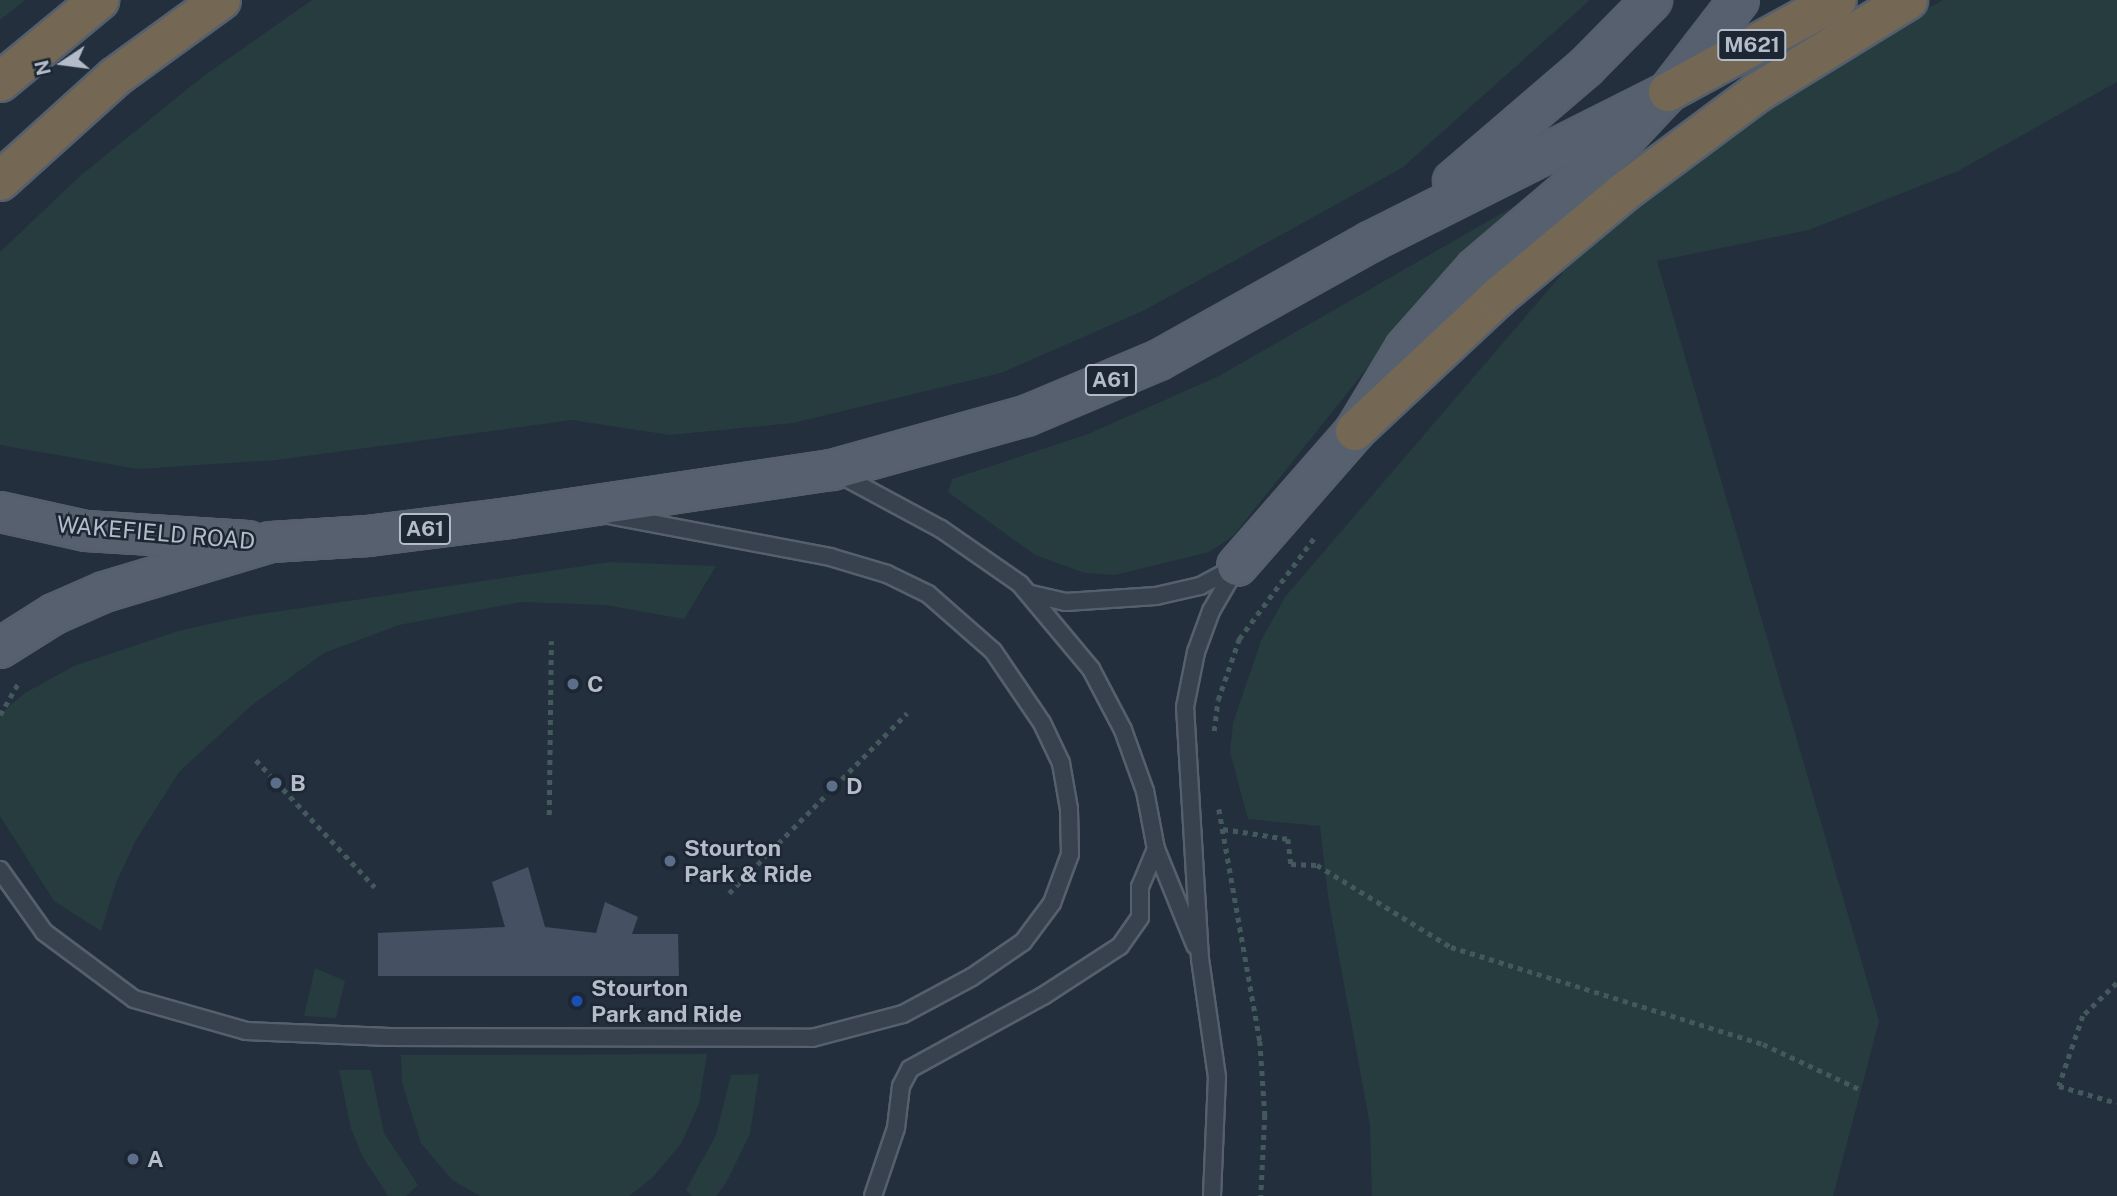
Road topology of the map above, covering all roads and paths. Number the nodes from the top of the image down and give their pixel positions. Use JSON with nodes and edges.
{"nodes":[{"id":1,"x":99,"y":0,"type":"edge"},
{"id":2,"x":221,"y":0,"type":"edge"},
{"id":3,"x":1652,"y":0,"type":"edge"},
{"id":4,"x":1739,"y":0,"type":"edge"},
{"id":5,"x":1837,"y":0,"type":"edge"},
{"id":6,"x":1908,"y":0,"type":"edge"},
{"id":7,"x":0,"y":82,"type":"edge"},
{"id":8,"x":1668,"y":92,"type":"junction"},
{"id":9,"x":0,"y":181,"type":"edge"},
{"id":10,"x":1370,"y":242,"type":"junction"},
{"id":11,"x":1355,"y":431,"type":"junction"},
{"id":12,"x":832,"y":470,"type":"junction"},
{"id":13,"x":578,"y":509,"type":"junction"},
{"id":14,"x":0,"y":513,"type":"edge"},
{"id":15,"x":1322,"y":528,"type":"dead end"},
{"id":16,"x":271,"y":542,"type":"junction"},
{"id":17,"x":1237,"y":566,"type":"junction"},
{"id":18,"x":1031,"y":594,"type":"junction"},
{"id":19,"x":551,"y":640,"type":"dead end"},
{"id":20,"x":0,"y":648,"type":"edge"},
{"id":21,"x":907,"y":713,"type":"dead end"},
{"id":22,"x":1213,"y":740,"type":"dead end"},
{"id":23,"x":256,"y":760,"type":"dead end"},
{"id":24,"x":1218,"y":804,"type":"dead end"},
{"id":25,"x":550,"y":815,"type":"dead end"},
{"id":26,"x":1223,"y":829,"type":"junction"},
{"id":27,"x":1156,"y":849,"type":"junction"},
{"id":28,"x":0,"y":870,"type":"edge"},
{"id":29,"x":375,"y":887,"type":"dead end"},
{"id":30,"x":729,"y":894,"type":"dead end"},
{"id":31,"x":1200,"y":959,"type":"junction"},
{"id":32,"x":2117,"y":983,"type":"edge"},
{"id":33,"x":1861,"y":1090,"type":"dead end"},
{"id":34,"x":2117,"y":1103,"type":"edge"},
{"id":35,"x":873,"y":1196,"type":"edge"},
{"id":36,"x":1212,"y":1196,"type":"edge"},
{"id":37,"x":1261,"y":1196,"type":"edge"}],
"edges":[{"from":1,"to":7,"type":"highway"},
{"from":2,"to":9,"type":"highway"},
{"from":3,"to":10,"type":"main road","number":"A61"},
{"from":4,"to":8,"type":"main road"},
{"from":5,"to":8,"type":"highway","number":"M621"},
{"from":6,"to":11,"type":"highway"},
{"from":8,"to":10,"type":"main road"},
{"from":8,"to":11,"type":"main road"},
{"from":10,"to":12,"type":"main road","number":"A61"},
{"from":11,"to":17,"type":"main road"},
{"from":12,"to":13,"type":"main road","number":"A61"},
{"from":12,"to":18,"type":"lane"},
{"from":13,"to":16,"type":"main road","number":"A61"},
{"from":13,"to":28,"type":"lane"},
{"from":14,"to":16,"type":"main road","name":"WAKEFIELD ROAD","number":"A61"},
{"from":15,"to":22,"type":"path"},
{"from":16,"to":20,"type":"main road","number":"A61"},
{"from":17,"to":18,"type":"lane"},
{"from":17,"to":31,"type":"lane"},
{"from":18,"to":27,"type":"lane"},
{"from":19,"to":25,"type":"path"},
{"from":21,"to":30,"type":"path"},
{"from":23,"to":29,"type":"path"},
{"from":24,"to":26,"type":"path"},
{"from":26,"to":33,"type":"path"},
{"from":26,"to":37,"type":"path"},
{"from":27,"to":31,"type":"lane"},
{"from":27,"to":35,"type":"lane"},
{"from":31,"to":36,"type":"lane"},
{"from":32,"to":34,"type":"path"}]}
